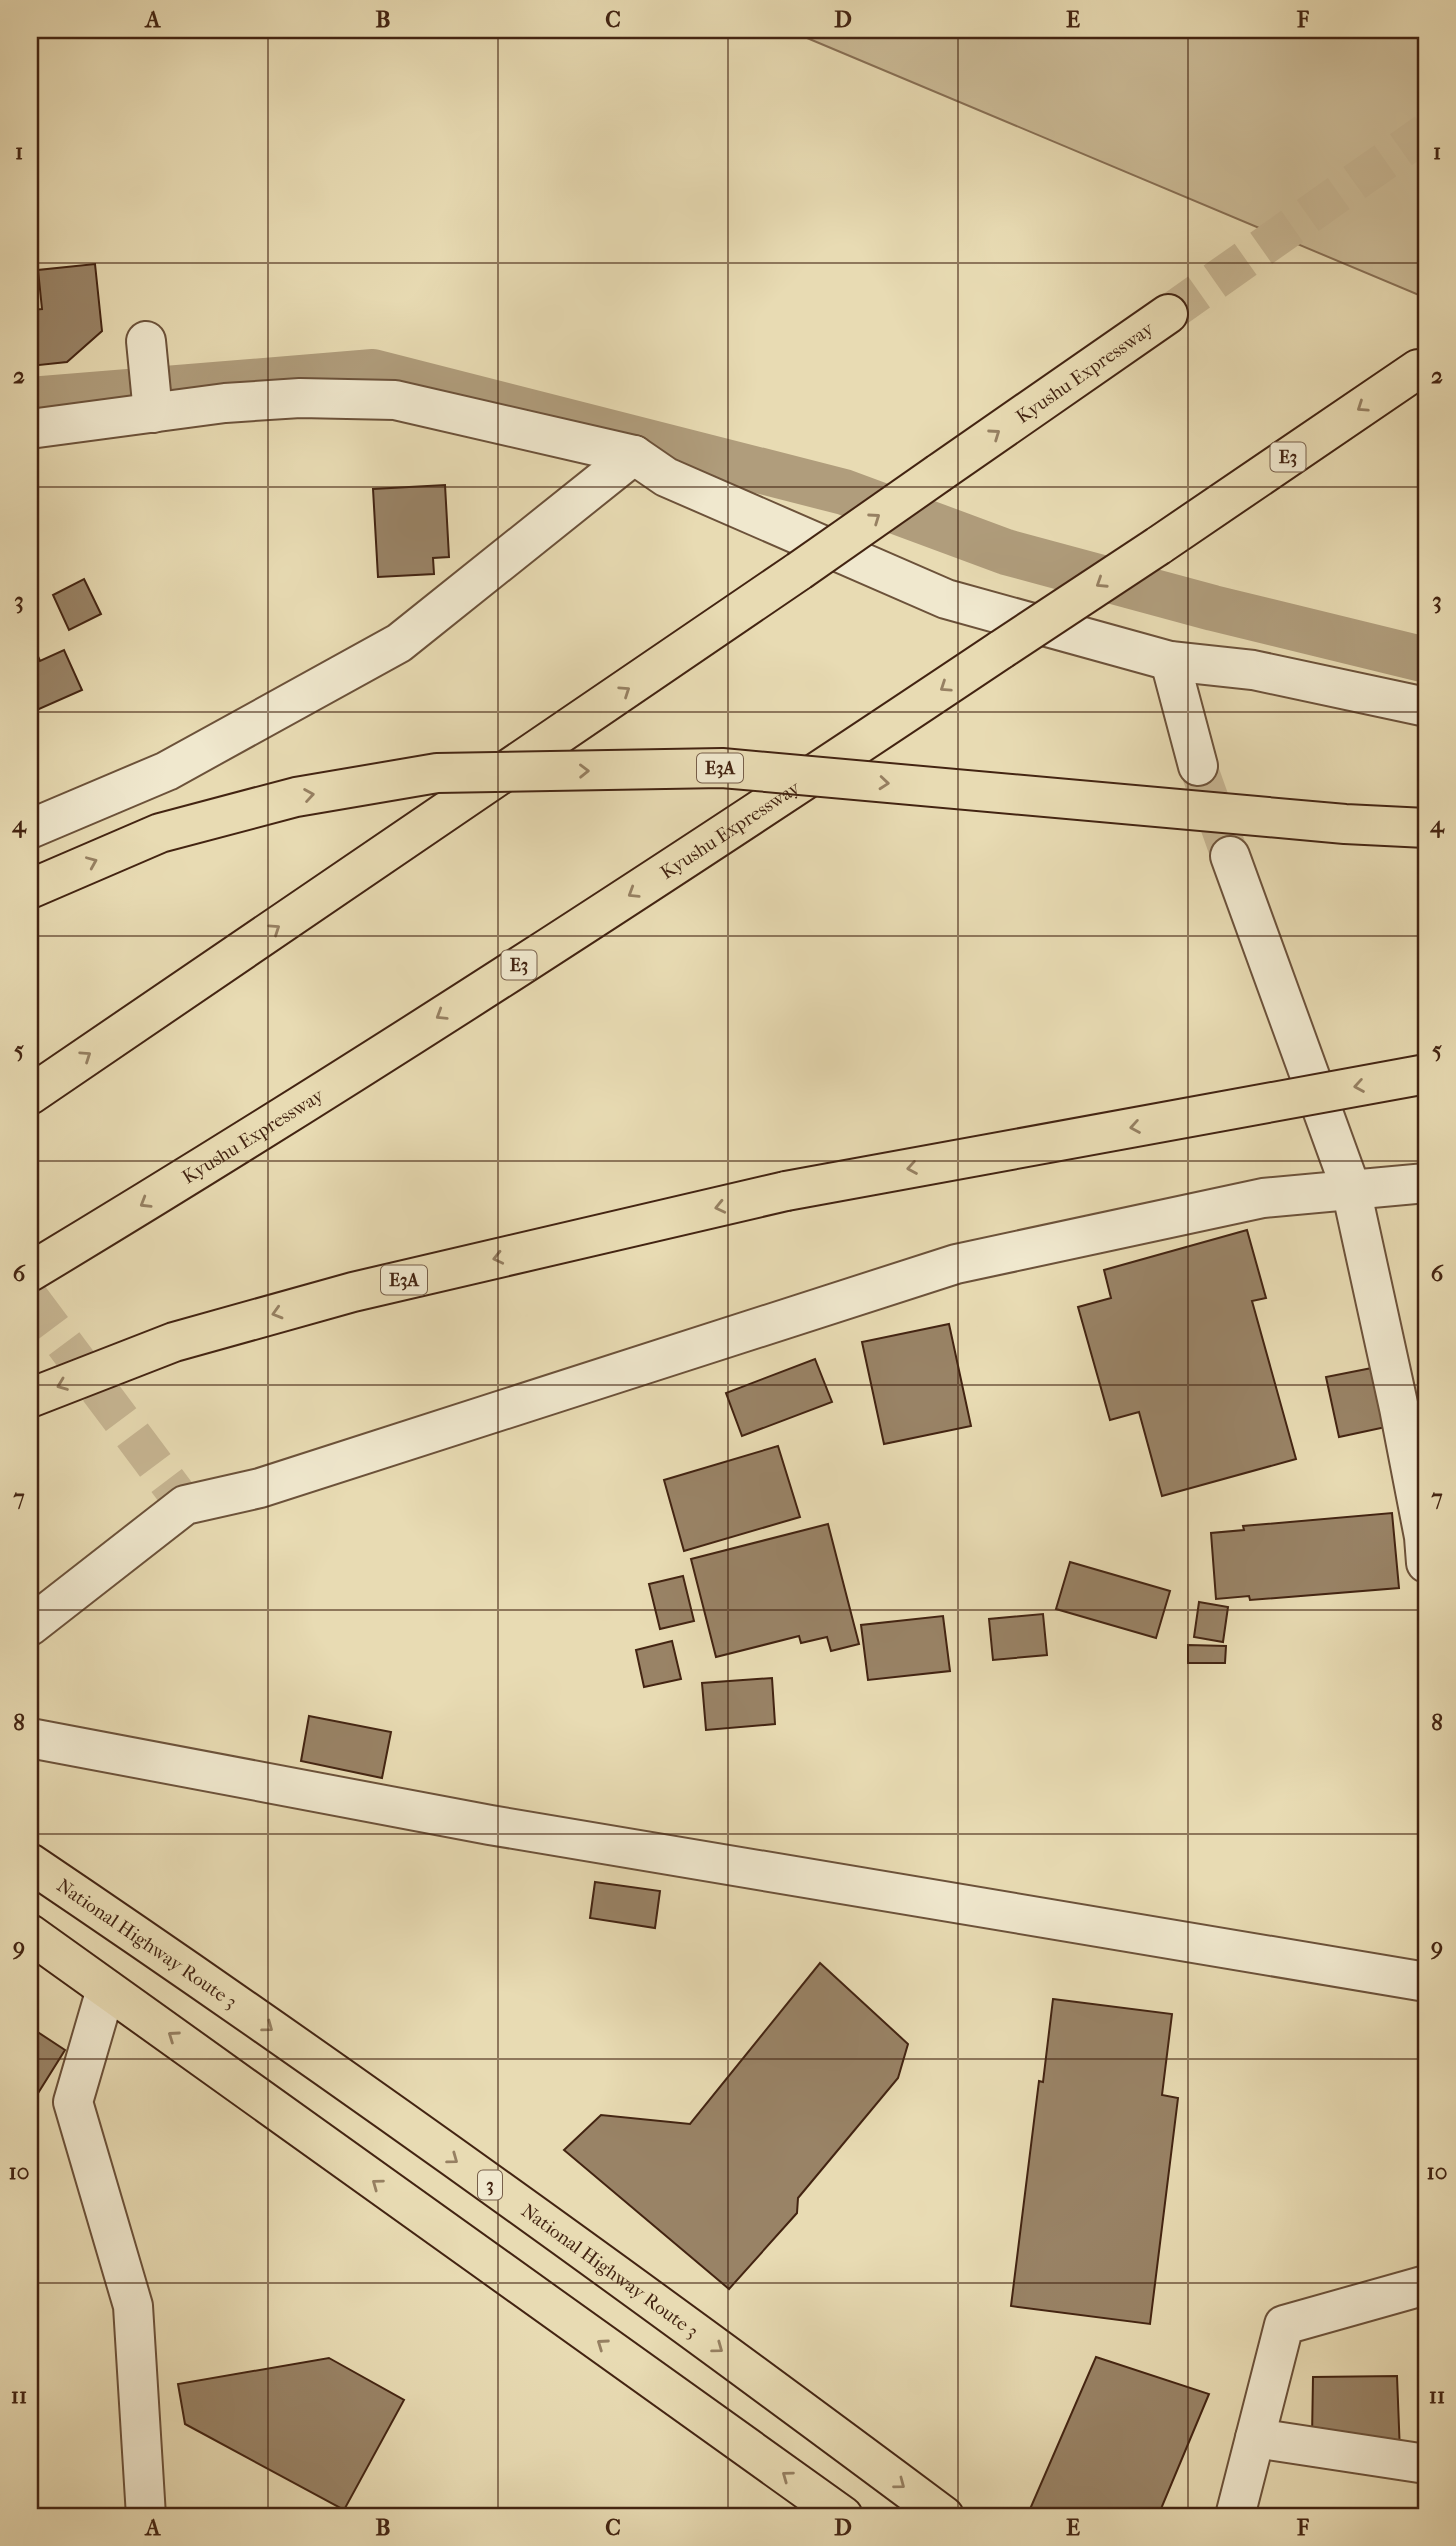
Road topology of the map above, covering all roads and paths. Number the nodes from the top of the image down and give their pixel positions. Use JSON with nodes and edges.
{"nodes":[{"id":1,"x":1168,"y":314,"type":"tunnel mouth"},
{"id":2,"x":146,"y":341,"type":"dead end"},
{"id":3,"x":1418,"y":369,"type":"dead end"},
{"id":4,"x":153,"y":413,"type":"junction"},
{"id":5,"x":30,"y":429,"type":"edge"},
{"id":6,"x":635,"y":455,"type":"junction"},
{"id":7,"x":1170,"y":660,"type":"junction"},
{"id":8,"x":1426,"y":707,"type":"edge"},
{"id":9,"x":1198,"y":766,"type":"tunnel mouth"},
{"id":10,"x":1426,"y":828,"type":"edge"},
{"id":11,"x":30,"y":829,"type":"edge"},
{"id":12,"x":1230,"y":856,"type":"tunnel mouth"},
{"id":13,"x":30,"y":889,"type":"edge"},
{"id":14,"x":1426,"y":1074,"type":"edge"},
{"id":15,"x":30,"y":1095,"type":"edge"},
{"id":16,"x":1426,"y":1183,"type":"edge"},
{"id":17,"x":1351,"y":1189,"type":"junction"},
{"id":18,"x":30,"y":1272,"type":"edge"},
{"id":19,"x":30,"y":1398,"type":"edge"},
{"id":20,"x":1426,"y":1563,"type":"edge"},
{"id":21,"x":30,"y":1626,"type":"edge"},
{"id":22,"x":30,"y":1738,"type":"edge"},
{"id":23,"x":30,"y":1863,"type":"edge"},
{"id":24,"x":30,"y":1934,"type":"edge"},
{"id":25,"x":1426,"y":1982,"type":"edge"},
{"id":26,"x":106,"y":1989,"type":"junction"},
{"id":27,"x":1426,"y":2285,"type":"edge"},
{"id":28,"x":1255,"y":2438,"type":"junction"},
{"id":29,"x":1426,"y":2464,"type":"edge"},
{"id":30,"x":146,"y":2516,"type":"edge"},
{"id":31,"x":842,"y":2516,"type":"edge"},
{"id":32,"x":944,"y":2516,"type":"edge"},
{"id":33,"x":1235,"y":2516,"type":"edge"}],
"edges":[{"from":15,"to":1,"type":"highway","name":"Kyushu Expressway","one_way":true,"bridge":true},
{"from":2,"to":4,"type":"street"},
{"from":3,"to":18,"type":"highway","name":"Kyushu Expressway","number":"E3","one_way":true,"bridge":true},
{"from":4,"to":5,"type":"street"},
{"from":4,"to":6,"type":"street"},
{"from":6,"to":7,"type":"street"},
{"from":6,"to":11,"type":"street"},
{"from":7,"to":8,"type":"street"},
{"from":7,"to":9,"type":"street"},
{"from":13,"to":10,"type":"highway","number":"E3A","one_way":true,"bridge":true},
{"from":12,"to":17,"type":"street"},
{"from":14,"to":19,"type":"highway","number":"E3A","one_way":true,"bridge":true},
{"from":16,"to":17,"type":"street"},
{"from":17,"to":20,"type":"street"},
{"from":17,"to":21,"type":"street"},
{"from":22,"to":25,"type":"street"},
{"from":23,"to":32,"type":"highway","name":"National Highway Route 3","number":"3","one_way":true},
{"from":24,"to":26,"type":"highway"},
{"from":26,"to":30,"type":"street"},
{"from":31,"to":26,"type":"highway","one_way":true},
{"from":27,"to":28,"type":"street"},
{"from":28,"to":29,"type":"street"},
{"from":28,"to":33,"type":"street"}]}
